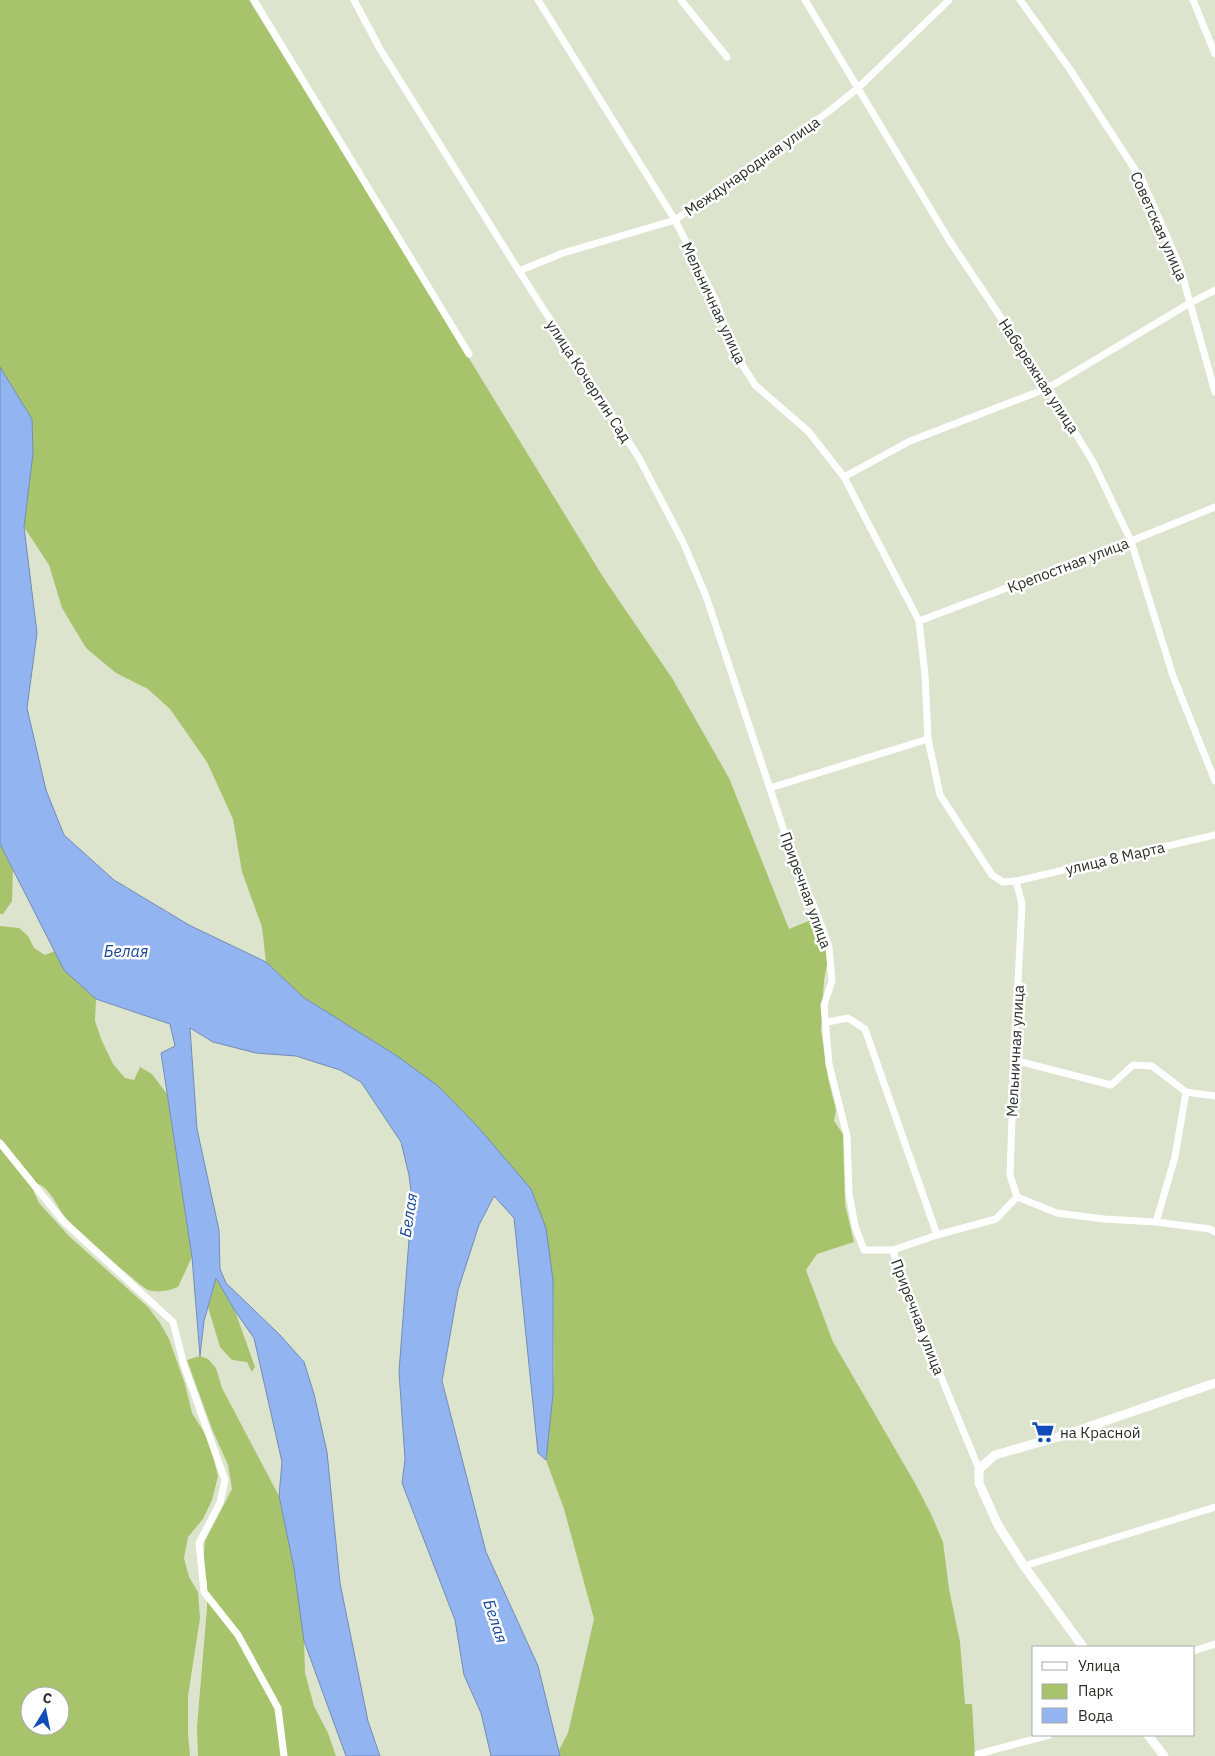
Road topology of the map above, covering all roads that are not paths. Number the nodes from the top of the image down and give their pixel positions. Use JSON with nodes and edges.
{"nodes":[{"id":1,"x":254,"y":0,"type":"edge"},
{"id":2,"x":354,"y":0,"type":"edge"},
{"id":3,"x":538,"y":0,"type":"edge"},
{"id":4,"x":681,"y":0,"type":"edge"},
{"id":5,"x":805,"y":0,"type":"edge"},
{"id":6,"x":949,"y":0,"type":"edge"},
{"id":7,"x":1020,"y":0,"type":"edge"},
{"id":8,"x":1193,"y":0,"type":"edge"},
{"id":9,"x":1215,"y":54,"type":"edge"},
{"id":10,"x":726,"y":57,"type":"dead end"},
{"id":11,"x":858,"y":88,"type":"junction"},
{"id":12,"x":675,"y":220,"type":"junction"},
{"id":13,"x":519,"y":271,"type":"junction"},
{"id":14,"x":1215,"y":290,"type":"edge"},
{"id":15,"x":1190,"y":303,"type":"junction"},
{"id":16,"x":469,"y":354,"type":"dead end"},
{"id":17,"x":1048,"y":388,"type":"junction"},
{"id":18,"x":1215,"y":392,"type":"edge"},
{"id":19,"x":844,"y":477,"type":"junction"},
{"id":20,"x":1215,"y":507,"type":"edge"},
{"id":21,"x":1131,"y":541,"type":"junction"},
{"id":22,"x":919,"y":621,"type":"junction"},
{"id":23,"x":928,"y":739,"type":"junction"},
{"id":24,"x":1215,"y":781,"type":"edge"},
{"id":25,"x":770,"y":788,"type":"junction"},
{"id":26,"x":1215,"y":835,"type":"edge"},
{"id":27,"x":1016,"y":880,"type":"junction"},
{"id":28,"x":827,"y":1022,"type":"junction"},
{"id":29,"x":1014,"y":1060,"type":"junction"},
{"id":30,"x":1186,"y":1092,"type":"junction"},
{"id":31,"x":1215,"y":1096,"type":"edge"},
{"id":32,"x":0,"y":1143,"type":"edge"},
{"id":33,"x":1017,"y":1197,"type":"junction"},
{"id":34,"x":1156,"y":1222,"type":"junction"},
{"id":35,"x":1215,"y":1232,"type":"edge"},
{"id":36,"x":936,"y":1235,"type":"junction"},
{"id":37,"x":893,"y":1250,"type":"junction"},
{"id":38,"x":1215,"y":1383,"type":"edge"},
{"id":39,"x":979,"y":1469,"type":"junction"},
{"id":40,"x":1215,"y":1508,"type":"edge"},
{"id":41,"x":1024,"y":1566,"type":"junction"},
{"id":42,"x":1215,"y":1644,"type":"edge"},
{"id":43,"x":1082,"y":1646,"type":"edge"},
{"id":44,"x":1195,"y":1651,"type":"edge"},
{"id":45,"x":1045,"y":1736,"type":"edge"},
{"id":46,"x":1149,"y":1736,"type":"edge"},
{"id":47,"x":978,"y":1754,"type":"dead end"},
{"id":48,"x":284,"y":1756,"type":"edge"},
{"id":49,"x":1164,"y":1756,"type":"edge"}],
"edges":[{"from":1,"to":16,"type":"street"},
{"from":2,"to":13,"type":"street","name":"улица Кочергин Сад"},
{"from":3,"to":12,"type":"street","name":"Мельничная улица"},
{"from":4,"to":10,"type":"street"},
{"from":5,"to":11,"type":"street","name":"Набережная улица"},
{"from":6,"to":11,"type":"street","name":"Международная улица"},
{"from":7,"to":15,"type":"street","name":"Советская улица"},
{"from":8,"to":9,"type":"street"},
{"from":11,"to":12,"type":"street","name":"Международная улица"},
{"from":11,"to":17,"type":"street","name":"Набережная улица"},
{"from":12,"to":13,"type":"street","name":"Международная улица"},
{"from":12,"to":19,"type":"street","name":"Мельничная улица"},
{"from":13,"to":25,"type":"street","name":"улица Кочергин Сад"},
{"from":14,"to":15,"type":"street"},
{"from":15,"to":17,"type":"street"},
{"from":15,"to":18,"type":"street","name":"Советская улица"},
{"from":17,"to":19,"type":"street"},
{"from":17,"to":21,"type":"street","name":"Набережная улица"},
{"from":19,"to":22,"type":"street","name":"Мельничная улица"},
{"from":20,"to":21,"type":"street","name":"Крепостная улица"},
{"from":21,"to":22,"type":"street","name":"Крепостная улица"},
{"from":21,"to":24,"type":"street","name":"Набережная улица"},
{"from":22,"to":23,"type":"street","name":"Мельничная улица"},
{"from":23,"to":25,"type":"street"},
{"from":23,"to":27,"type":"street","name":"Мельничная улица"},
{"from":25,"to":28,"type":"street","name":"Приречная улица"},
{"from":26,"to":27,"type":"street","name":"улица 8 Марта"},
{"from":27,"to":29,"type":"street","name":"Мельничная улица"},
{"from":28,"to":36,"type":"street"},
{"from":28,"to":37,"type":"street","name":"Приречная улица"},
{"from":29,"to":30,"type":"street"},
{"from":29,"to":33,"type":"street","name":"Мельничная улица"},
{"from":30,"to":31,"type":"street"},
{"from":30,"to":34,"type":"street"},
{"from":32,"to":48,"type":"street"},
{"from":33,"to":34,"type":"street"},
{"from":33,"to":36,"type":"street"},
{"from":34,"to":35,"type":"street"},
{"from":36,"to":37,"type":"street"},
{"from":37,"to":39,"type":"street","name":"Приречная улица"},
{"from":38,"to":39,"type":"street"},
{"from":39,"to":41,"type":"street","name":"Приречная улица"},
{"from":40,"to":41,"type":"street"},
{"from":41,"to":43,"type":"street","name":"Приречная улица"},
{"from":42,"to":44,"type":"street"},
{"from":45,"to":47,"type":"street"},
{"from":46,"to":49,"type":"street"}]}
